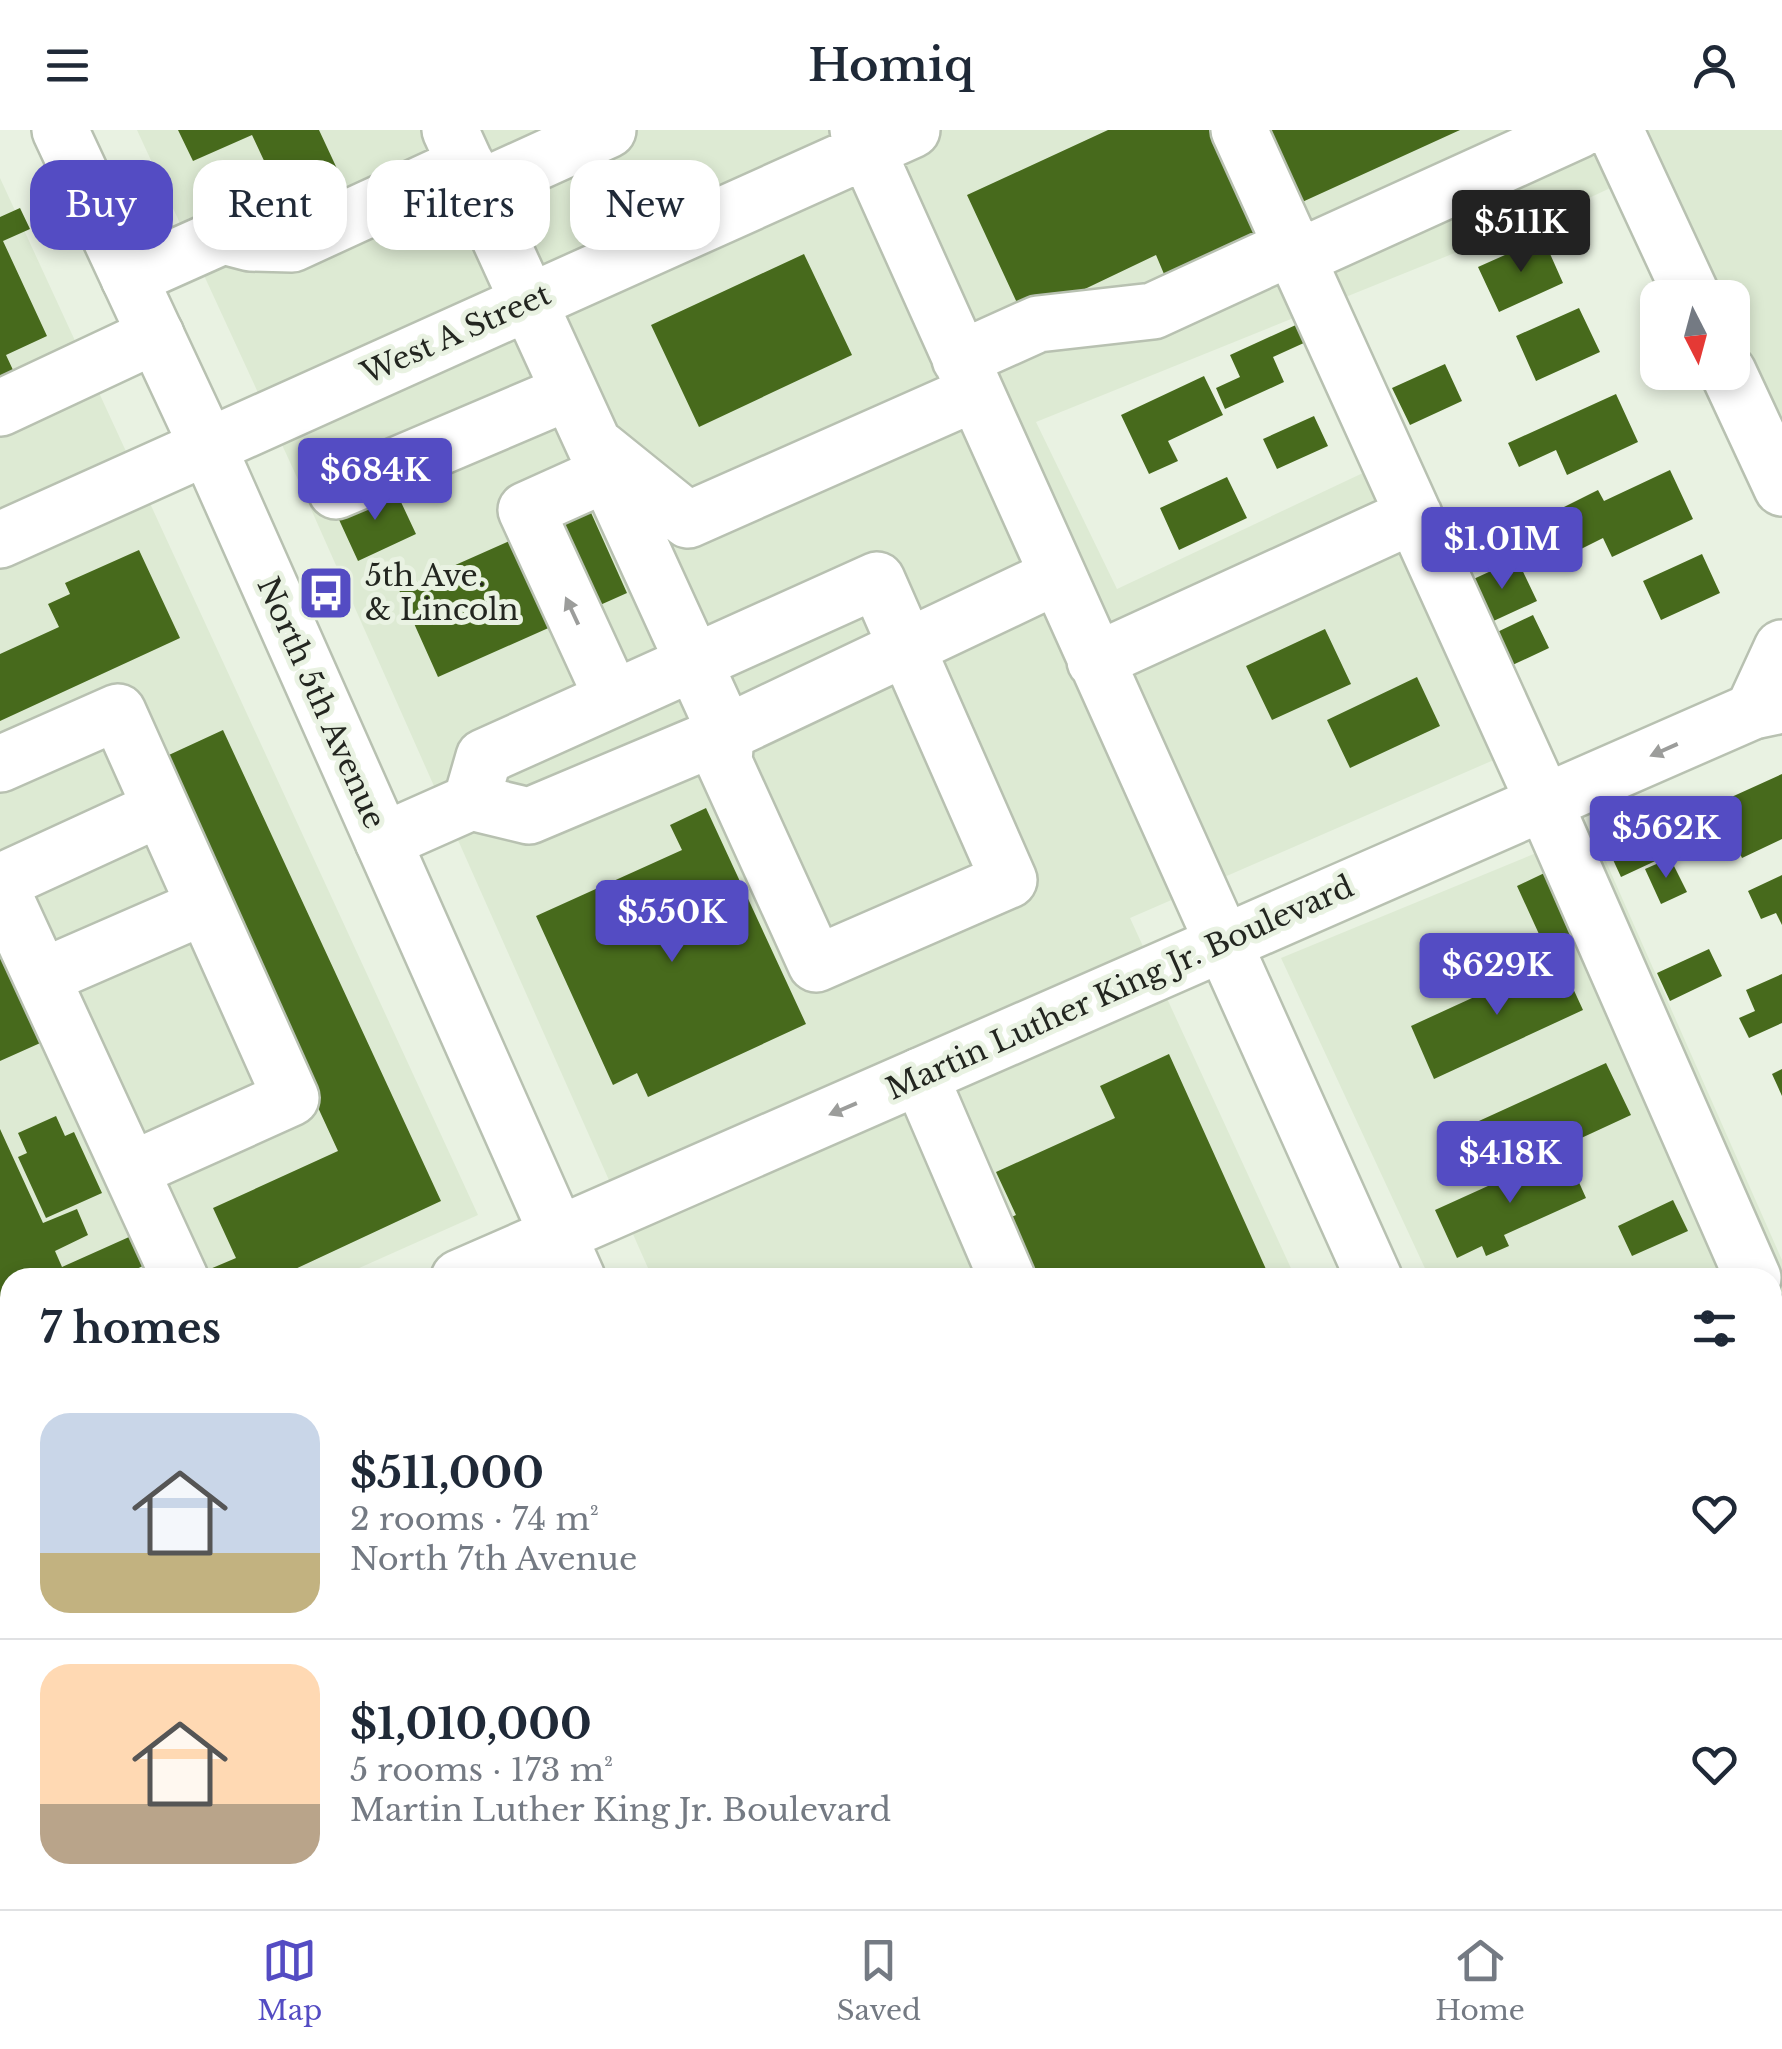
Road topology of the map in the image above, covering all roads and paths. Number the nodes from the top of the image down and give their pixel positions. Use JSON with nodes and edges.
{"nodes":[{"id":1,"x":60,"y":130,"type":"edge"},
{"id":2,"x":608,"y":130,"type":"edge"},
{"id":3,"x":1239,"y":130,"type":"edge"},
{"id":4,"x":1579,"y":130,"type":"edge"},
{"id":5,"x":1615,"y":130,"type":"edge"},
{"id":6,"x":879,"y":137,"type":"edge"},
{"id":7,"x":470,"y":160,"type":"edge"},
{"id":8,"x":367,"y":208,"type":"edge"},
{"id":9,"x":504,"y":250,"type":"edge"},
{"id":10,"x":1282,"y":258,"type":"junction"},
{"id":11,"x":129,"y":278,"type":"junction"},
{"id":12,"x":1685,"y":280,"type":"edge"},
{"id":13,"x":527,"y":301,"type":"junction"},
{"id":14,"x":156,"y":336,"type":"junction"},
{"id":15,"x":968,"y":376,"type":"junction"},
{"id":16,"x":1736,"y":390,"type":"edge"},
{"id":17,"x":569,"y":392,"type":"junction"},
{"id":18,"x":0,"y":408,"type":"edge"},
{"id":19,"x":208,"y":447,"type":"junction"},
{"id":20,"x":599,"y":458,"type":"junction"},
{"id":21,"x":1782,"y":488,"type":"edge"},
{"id":22,"x":336,"y":491,"type":"dead end"},
{"id":23,"x":1414,"y":515,"type":"junction"},
{"id":24,"x":0,"y":540,"type":"edge"},
{"id":25,"x":1057,"y":576,"type":"junction"},
{"id":26,"x":907,"y":647,"type":"junction"},
{"id":27,"x":1782,"y":648,"type":"edge"},
{"id":28,"x":1095,"y":661,"type":"junction"},
{"id":29,"x":694,"y":663,"type":"junction"},
{"id":30,"x":613,"y":699,"type":"junction"},
{"id":31,"x":1768,"y":708,"type":"edge"},
{"id":32,"x":726,"y":733,"type":"junction"},
{"id":33,"x":0,"y":764,"type":"edge"},
{"id":34,"x":471,"y":802,"type":"junction"},
{"id":35,"x":1544,"y":802,"type":"junction"},
{"id":36,"x":161,"y":808,"type":"junction"},
{"id":37,"x":382,"y":842,"type":"junction"},
{"id":38,"x":0,"y":884,"type":"edge"},
{"id":39,"x":205,"y":906,"type":"junction"},
{"id":40,"x":1222,"y":944,"type":"junction"},
{"id":41,"x":42,"y":978,"type":"junction"},
{"id":42,"x":920,"y":1076,"type":"junction"},
{"id":43,"x":131,"y":1170,"type":"junction"},
{"id":44,"x":566,"y":1256,"type":"edge"},
{"id":45,"x":175,"y":1268,"type":"edge"},
{"id":46,"x":508,"y":1268,"type":"edge"},
{"id":47,"x":1003,"y":1268,"type":"edge"},
{"id":48,"x":1369,"y":1268,"type":"edge"},
{"id":49,"x":1749,"y":1268,"type":"edge"}],
"edges":[{"from":1,"to":11,"type":"main road","name":"North 5th Avenue"},
{"from":2,"to":7,"type":"main road"},
{"from":3,"to":10,"type":"main road"},
{"from":4,"to":10,"type":"main road"},
{"from":5,"to":12,"type":"main road"},
{"from":6,"to":13,"type":"main road","name":"West A Street"},
{"from":6,"to":15,"type":"main road"},
{"from":8,"to":11,"type":"main road"},
{"from":9,"to":13,"type":"main road"},
{"from":10,"to":15,"type":"main road"},
{"from":10,"to":23,"type":"main road"},
{"from":11,"to":14,"type":"main road","name":"North 5th Avenue"},
{"from":13,"to":17,"type":"main road"},
{"from":13,"to":19,"type":"main road","name":"West A Street"},
{"from":14,"to":18,"type":"main road"},
{"from":14,"to":19,"type":"main road","name":"North 5th Avenue"},
{"from":15,"to":20,"type":"main road"},
{"from":15,"to":25,"type":"main road"},
{"from":16,"to":21,"type":"main road"},
{"from":17,"to":20,"type":"main road"},
{"from":17,"to":22,"type":"main road"},
{"from":19,"to":24,"type":"main road","name":"West A Street"},
{"from":19,"to":37,"type":"main road","name":"North 5th Avenue"},
{"from":20,"to":29,"type":"main road"},
{"from":30,"to":20,"type":"main road","one_way":true},
{"from":23,"to":28,"type":"main road"},
{"from":23,"to":35,"type":"main road"},
{"from":25,"to":26,"type":"main road"},
{"from":25,"to":28,"type":"main road"},
{"from":26,"to":29,"type":"main road"},
{"from":26,"to":32,"type":"main road"},
{"from":26,"to":32,"type":"main road"},
{"from":27,"to":31,"type":"main road"},
{"from":28,"to":40,"type":"main road"},
{"from":29,"to":30,"type":"main road"},
{"from":29,"to":32,"type":"main road"},
{"from":30,"to":34,"type":"main road"},
{"from":31,"to":35,"type":"main road","name":"Martin Luther King Jr. Boulevard","one_way":true},
{"from":32,"to":34,"type":"main road"},
{"from":33,"to":36,"type":"main road"},
{"from":34,"to":37,"type":"main road"},
{"from":35,"to":40,"type":"main road","name":"Martin Luther King Jr. Boulevard"},
{"from":35,"to":49,"type":"main road"},
{"from":36,"to":38,"type":"main road"},
{"from":36,"to":39,"type":"main road"},
{"from":37,"to":44,"type":"main road","name":"North 5th Avenue"},
{"from":38,"to":41,"type":"main road"},
{"from":39,"to":41,"type":"main road"},
{"from":39,"to":43,"type":"main road"},
{"from":40,"to":42,"type":"main road","name":"Martin Luther King Jr. Boulevard"},
{"from":40,"to":48,"type":"main road"},
{"from":41,"to":43,"type":"main road"},
{"from":42,"to":44,"type":"main road","name":"Martin Luther King Jr. Boulevard","one_way":true},
{"from":42,"to":47,"type":"main road"},
{"from":43,"to":45,"type":"main road"},
{"from":44,"to":46,"type":"main road","name":"Martin Luther King Jr. Boulevard"}]}
